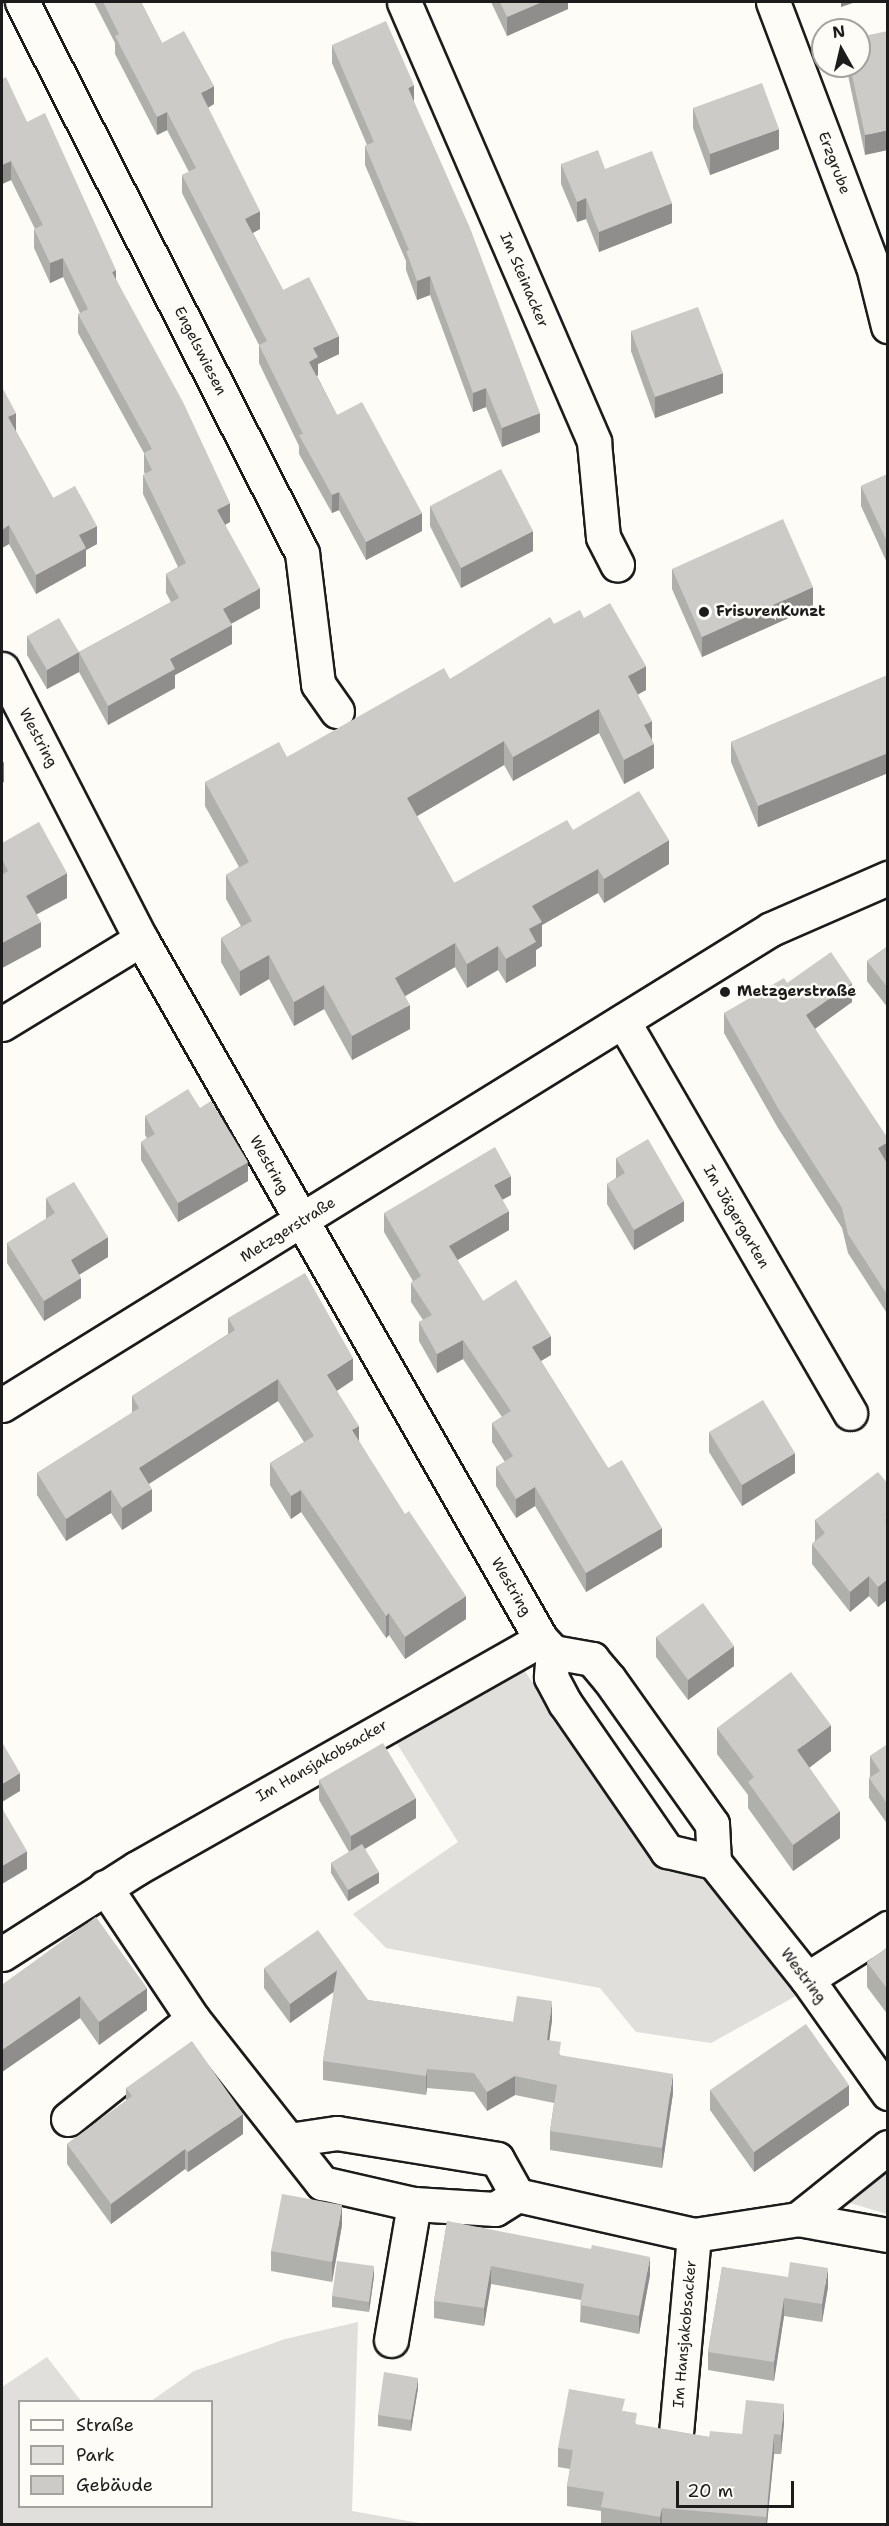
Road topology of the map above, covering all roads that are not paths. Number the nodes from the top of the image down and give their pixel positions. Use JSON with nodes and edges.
{"nodes":[{"id":1,"x":22,"y":2,"type":"edge"},
{"id":2,"x":404,"y":2,"type":"edge"},
{"id":3,"x":773,"y":2,"type":"edge"},
{"id":4,"x":888,"y":326,"type":"edge"},
{"id":5,"x":617,"y":565,"type":"dead end"},
{"id":6,"x":2,"y":669,"type":"edge"},
{"id":7,"x":337,"y":711,"type":"dead end"},
{"id":8,"x":888,"y":878,"type":"edge"},
{"id":9,"x":141,"y":939,"type":"junction"},
{"id":10,"x":623,"y":1021,"type":"junction"},
{"id":11,"x":2,"y":1023,"type":"edge"},
{"id":12,"x":301,"y":1223,"type":"junction"},
{"id":13,"x":2,"y":1405,"type":"edge"},
{"id":14,"x":850,"y":1413,"type":"dead end"},
{"id":15,"x":547,"y":1646,"type":"junction"},
{"id":16,"x":714,"y":1862,"type":"junction"},
{"id":17,"x":105,"y":1887,"type":"junction"},
{"id":18,"x":888,"y":1928,"type":"edge"},
{"id":19,"x":2,"y":1954,"type":"edge"},
{"id":20,"x":807,"y":1979,"type":"junction"},
{"id":21,"x":193,"y":2019,"type":"junction"},
{"id":22,"x":888,"y":2093,"type":"edge"},
{"id":23,"x":68,"y":2119,"type":"dead end"},
{"id":24,"x":289,"y":2140,"type":"junction"},
{"id":25,"x":888,"y":2147,"type":"edge"},
{"id":26,"x":517,"y":2195,"type":"junction"},
{"id":27,"x":414,"y":2204,"type":"junction"},
{"id":28,"x":798,"y":2219,"type":"junction"},
{"id":29,"x":694,"y":2235,"type":"junction"},
{"id":30,"x":888,"y":2235,"type":"edge"},
{"id":31,"x":391,"y":2340,"type":"dead end"},
{"id":32,"x":676,"y":2433,"type":"edge"}],
"edges":[{"from":1,"to":7,"type":"street","name":"Engelswiesen"},
{"from":2,"to":5,"type":"street","name":"Im Steinacker"},
{"from":3,"to":4,"type":"street","name":"Erzgrube"},
{"from":6,"to":9,"type":"street","name":"Westring"},
{"from":8,"to":10,"type":"street","name":"Metzgerstraße"},
{"from":9,"to":11,"type":"street"},
{"from":9,"to":12,"type":"street","name":"Westring"},
{"from":10,"to":12,"type":"street","name":"Metzgerstraße"},
{"from":10,"to":14,"type":"street","name":"Im Jägergarten"},
{"from":12,"to":13,"type":"street","name":"Metzgerstraße"},
{"from":12,"to":15,"type":"street","name":"Westring"},
{"from":15,"to":16,"type":"street"},
{"from":15,"to":16,"type":"street"},
{"from":15,"to":17,"type":"street","name":"Im Hansjakobsacker"},
{"from":16,"to":20,"type":"street","name":"Westring"},
{"from":17,"to":19,"type":"street","name":"Im Hansjakobsacker"},
{"from":17,"to":21,"type":"street"},
{"from":18,"to":20,"type":"street"},
{"from":20,"to":22,"type":"street","name":"Westring"},
{"from":21,"to":23,"type":"street"},
{"from":21,"to":24,"type":"street"},
{"from":24,"to":26,"type":"street"},
{"from":24,"to":27,"type":"street"},
{"from":25,"to":28,"type":"street"},
{"from":26,"to":27,"type":"street"},
{"from":26,"to":29,"type":"street"},
{"from":27,"to":31,"type":"street"},
{"from":28,"to":29,"type":"street"},
{"from":28,"to":30,"type":"street"},
{"from":29,"to":32,"type":"street","name":"Im Hansjakobsacker"}]}
